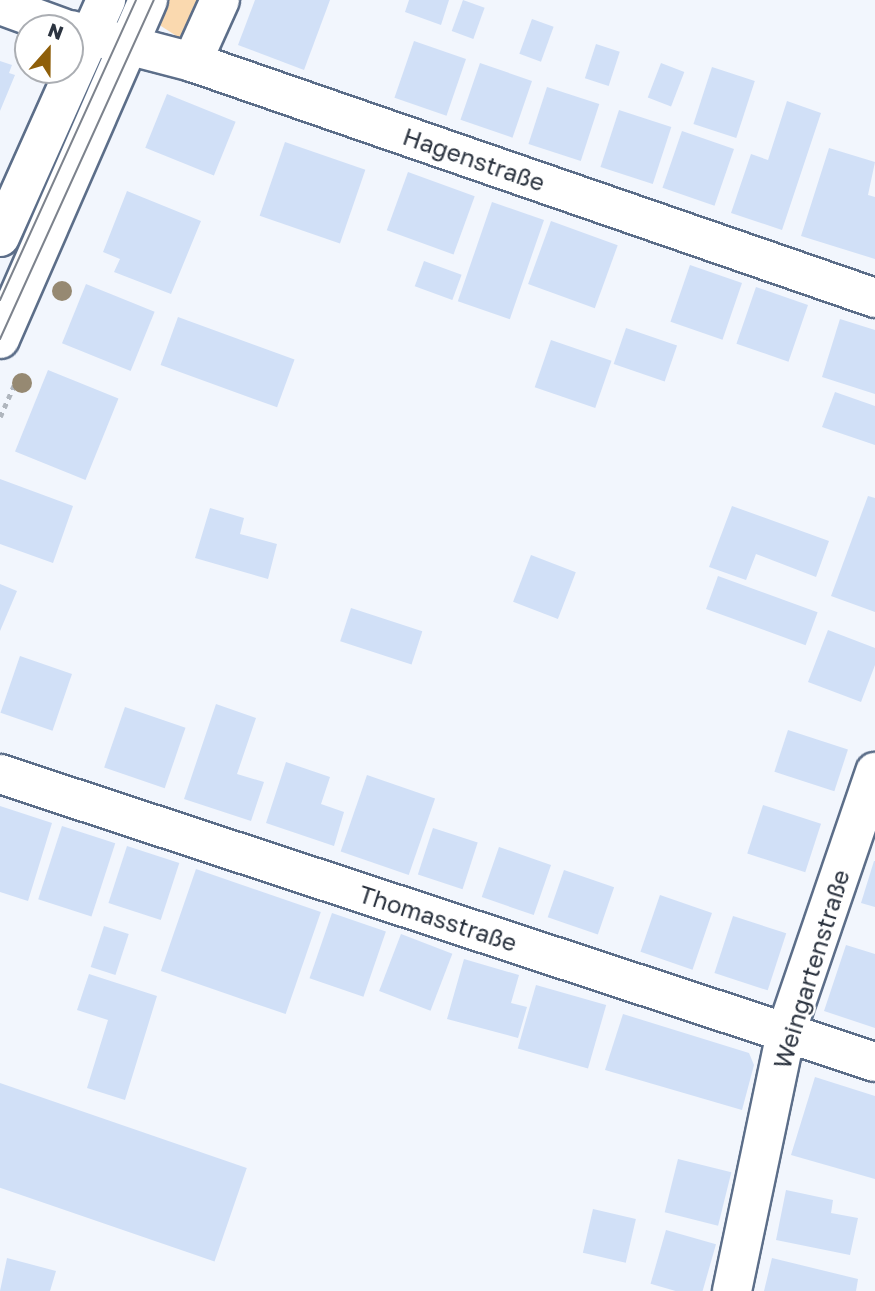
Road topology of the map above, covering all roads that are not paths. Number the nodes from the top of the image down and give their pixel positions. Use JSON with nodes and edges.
{"nodes":[{"id":1,"x":106,"y":0,"type":"edge"},
{"id":2,"x":148,"y":0,"type":"edge"},
{"id":3,"x":219,"y":0,"type":"edge"},
{"id":4,"x":0,"y":5,"type":"edge"},
{"id":5,"x":24,"y":14,"type":"edge"},
{"id":6,"x":84,"y":21,"type":"edge"},
{"id":7,"x":84,"y":34,"type":"edge"},
{"id":8,"x":130,"y":44,"type":"junction"},
{"id":9,"x":192,"y":62,"type":"junction"},
{"id":10,"x":54,"y":84,"type":"edge"},
{"id":11,"x":0,"y":237,"type":"edge"},
{"id":12,"x":875,"y":298,"type":"edge"},
{"id":13,"x":0,"y":339,"type":"edge"},
{"id":14,"x":875,"y":772,"type":"edge"},
{"id":15,"x":0,"y":774,"type":"edge"},
{"id":16,"x":786,"y":1032,"type":"junction"},
{"id":17,"x":875,"y":1062,"type":"edge"},
{"id":18,"x":732,"y":1291,"type":"edge"}],
"edges":[{"from":1,"to":6,"type":"street"},
{"from":2,"to":8,"type":"street"},
{"from":3,"to":9,"type":"street"},
{"from":4,"to":5,"type":"street","name":"Hagenstraße"},
{"from":7,"to":8,"type":"street","name":"Hagenstraße"},
{"from":8,"to":9,"type":"street","name":"Hagenstraße"},
{"from":8,"to":13,"type":"street"},
{"from":9,"to":12,"type":"street","name":"Hagenstraße"},
{"from":10,"to":11,"type":"street"},
{"from":14,"to":16,"type":"street","name":"Weingartenstraße"},
{"from":15,"to":16,"type":"street","name":"Thomasstraße"},
{"from":16,"to":17,"type":"street","name":"Thomasstraße"},
{"from":16,"to":18,"type":"street","name":"Weingartenstraße"}]}
